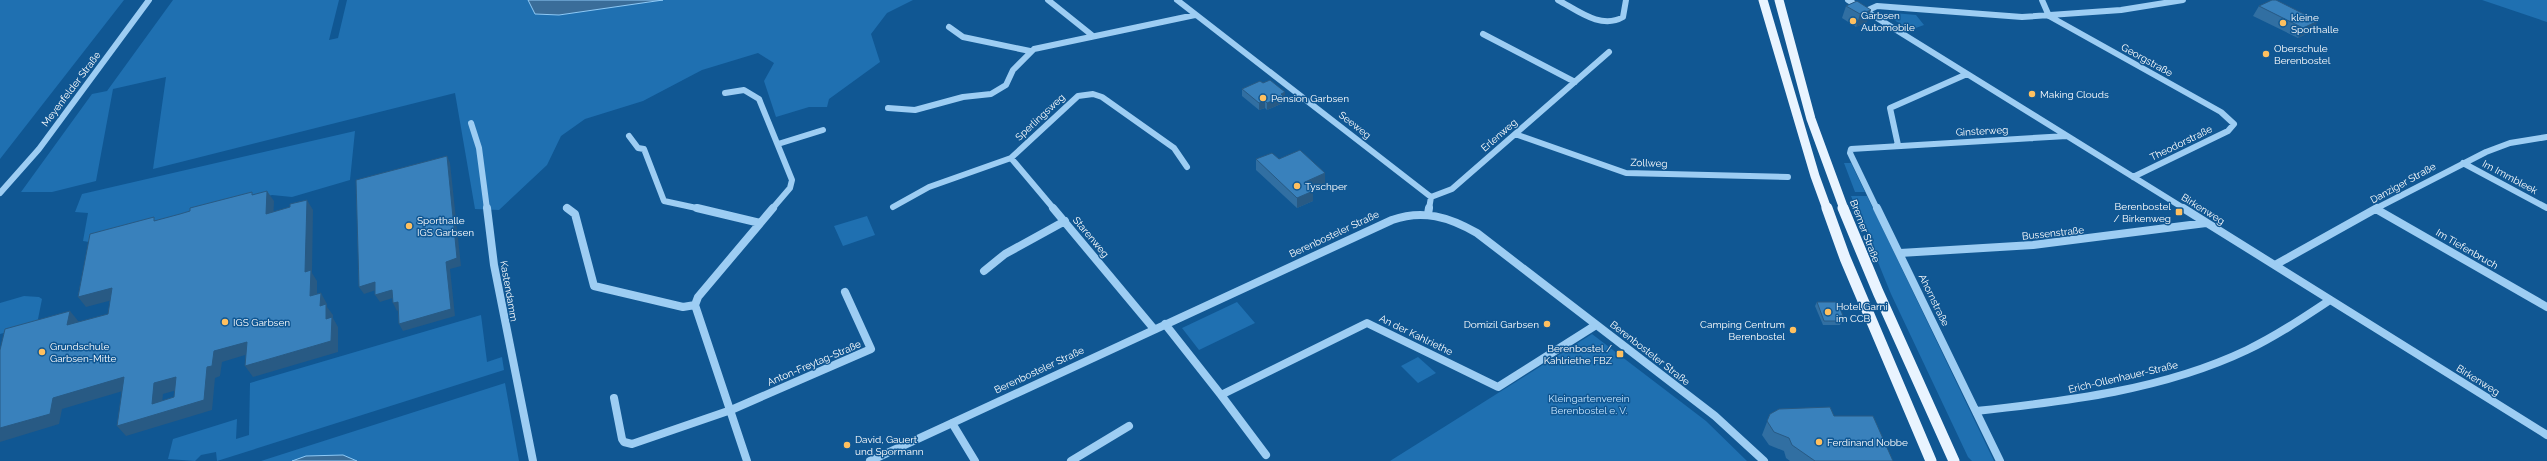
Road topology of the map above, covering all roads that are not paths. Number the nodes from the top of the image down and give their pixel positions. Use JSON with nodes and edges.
{"nodes":[{"id":1,"x":149,"y":0,"type":"edge"},
{"id":2,"x":1048,"y":0,"type":"edge"},
{"id":3,"x":1177,"y":0,"type":"edge"},
{"id":4,"x":1558,"y":0,"type":"edge"},
{"id":5,"x":1626,"y":0,"type":"edge"},
{"id":6,"x":1763,"y":0,"type":"edge"},
{"id":7,"x":1779,"y":0,"type":"edge"},
{"id":8,"x":1848,"y":0,"type":"edge"},
{"id":9,"x":2042,"y":0,"type":"edge"},
{"id":10,"x":2183,"y":0,"type":"edge"},
{"id":11,"x":1878,"y":3,"type":"edge"},
{"id":12,"x":1866,"y":11,"type":"junction"},
{"id":13,"x":1196,"y":15,"type":"junction"},
{"id":14,"x":2049,"y":16,"type":"junction"},
{"id":15,"x":949,"y":27,"type":"dead end"},
{"id":16,"x":1483,"y":34,"type":"dead end"},
{"id":17,"x":1093,"y":36,"type":"junction"},
{"id":18,"x":1030,"y":51,"type":"junction"},
{"id":19,"x":1609,"y":52,"type":"dead end"},
{"id":20,"x":1966,"y":74,"type":"junction"},
{"id":21,"x":1575,"y":82,"type":"junction"},
{"id":22,"x":725,"y":93,"type":"dead end"},
{"id":23,"x":888,"y":108,"type":"dead end"},
{"id":24,"x":471,"y":123,"type":"dead end"},
{"id":25,"x":2234,"y":124,"type":"joint"},
{"id":26,"x":823,"y":130,"type":"dead end"},
{"id":27,"x":1515,"y":134,"type":"junction"},
{"id":28,"x":629,"y":136,"type":"dead end"},
{"id":29,"x":2067,"y":136,"type":"junction"},
{"id":30,"x":2547,"y":137,"type":"edge"},
{"id":31,"x":778,"y":144,"type":"junction"},
{"id":32,"x":1898,"y":145,"type":"junction"},
{"id":33,"x":1851,"y":149,"type":"joint"},
{"id":34,"x":1011,"y":158,"type":"junction"},
{"id":35,"x":2463,"y":163,"type":"junction"},
{"id":36,"x":1187,"y":167,"type":"dead end"},
{"id":37,"x":1788,"y":177,"type":"dead end"},
{"id":38,"x":2133,"y":177,"type":"junction"},
{"id":39,"x":2,"y":190,"type":"edge"},
{"id":40,"x":1431,"y":196,"type":"junction"},
{"id":41,"x":893,"y":207,"type":"dead end"},
{"id":42,"x":566,"y":208,"type":"dead end"},
{"id":43,"x":2547,"y":208,"type":"edge"},
{"id":44,"x":2376,"y":209,"type":"junction"},
{"id":45,"x":1428,"y":214,"type":"junction"},
{"id":46,"x":1065,"y":221,"type":"junction"},
{"id":47,"x":760,"y":222,"type":"junction"},
{"id":48,"x":2206,"y":223,"type":"junction"},
{"id":49,"x":1900,"y":253,"type":"junction"},
{"id":50,"x":2275,"y":265,"type":"junction"},
{"id":51,"x":984,"y":272,"type":"dead end"},
{"id":52,"x":845,"y":292,"type":"dead end"},
{"id":53,"x":2330,"y":300,"type":"junction"},
{"id":54,"x":696,"y":305,"type":"junction"},
{"id":55,"x":2547,"y":307,"type":"edge"},
{"id":56,"x":1165,"y":324,"type":"junction"},
{"id":57,"x":1596,"y":325,"type":"junction"},
{"id":58,"x":1154,"y":329,"type":"junction"},
{"id":59,"x":1221,"y":395,"type":"junction"},
{"id":60,"x":614,"y":398,"type":"dead end"},
{"id":61,"x":731,"y":410,"type":"junction"},
{"id":62,"x":1976,"y":411,"type":"junction"},
{"id":63,"x":952,"y":423,"type":"junction"},
{"id":64,"x":1129,"y":426,"type":"dead end"},
{"id":65,"x":2547,"y":435,"type":"edge"},
{"id":66,"x":1266,"y":455,"type":"dead end"},
{"id":67,"x":533,"y":461,"type":"edge"},
{"id":68,"x":747,"y":461,"type":"edge"},
{"id":69,"x":870,"y":461,"type":"edge"},
{"id":70,"x":975,"y":461,"type":"edge"},
{"id":71,"x":1071,"y":461,"type":"edge"},
{"id":72,"x":1764,"y":461,"type":"edge"},
{"id":73,"x":1931,"y":461,"type":"edge"},
{"id":74,"x":1954,"y":461,"type":"edge"},
{"id":75,"x":2000,"y":461,"type":"edge"}],
"edges":[{"from":1,"to":39,"type":"street","name":"Meyenfelder Straße"},
{"from":2,"to":17,"type":"street"},
{"from":3,"to":13,"type":"street","name":"Seeweg"},
{"from":4,"to":5,"type":"street"},
{"from":6,"to":73,"type":"main road"},
{"from":7,"to":74,"type":"main road","name":"Bremer Straße"},
{"from":8,"to":12,"type":"street","name":"Birkenweg"},
{"from":9,"to":14,"type":"street"},
{"from":10,"to":14,"type":"street"},
{"from":11,"to":12,"type":"street"},
{"from":11,"to":14,"type":"street"},
{"from":12,"to":20,"type":"street","name":"Birkenweg"},
{"from":13,"to":17,"type":"street"},
{"from":13,"to":40,"type":"street","name":"Seeweg"},
{"from":14,"to":25,"type":"street","name":"Georgstraße"},
{"from":15,"to":18,"type":"street"},
{"from":16,"to":21,"type":"street"},
{"from":17,"to":18,"type":"street"},
{"from":18,"to":23,"type":"street"},
{"from":19,"to":21,"type":"street","name":"Erlenweg"},
{"from":20,"to":29,"type":"street","name":"Birkenweg"},
{"from":20,"to":32,"type":"street"},
{"from":21,"to":27,"type":"street","name":"Erlenweg"},
{"from":22,"to":31,"type":"street"},
{"from":24,"to":67,"type":"street","name":"Kastendamm"},
{"from":25,"to":38,"type":"street","name":"Theodorstraße"},
{"from":26,"to":31,"type":"street"},
{"from":27,"to":37,"type":"street","name":"Zollweg"},
{"from":27,"to":40,"type":"street","name":"Erlenweg"},
{"from":28,"to":47,"type":"street"},
{"from":29,"to":32,"type":"street","name":"Ginsterweg"},
{"from":29,"to":38,"type":"street","name":"Birkenweg"},
{"from":30,"to":35,"type":"street","name":"Danziger Straße"},
{"from":31,"to":47,"type":"street"},
{"from":32,"to":33,"type":"street","name":"Ginsterweg"},
{"from":33,"to":49,"type":"street","name":"Ahornstraße"},
{"from":34,"to":36,"type":"street","name":"Sperlingsweg"},
{"from":34,"to":41,"type":"street","name":"Sperlingsweg"},
{"from":34,"to":46,"type":"street","name":"Starenweg"},
{"from":35,"to":43,"type":"street","name":"Im Immbleek"},
{"from":35,"to":44,"type":"street","name":"Danziger Straße"},
{"from":38,"to":48,"type":"street","name":"Birkenweg"},
{"from":40,"to":45,"type":"street"},
{"from":42,"to":54,"type":"street"},
{"from":44,"to":50,"type":"street","name":"Danziger Straße"},
{"from":44,"to":55,"type":"street","name":"Im Tiefenbruch"},
{"from":45,"to":56,"type":"street","name":"Berenbosteler Straße"},
{"from":45,"to":57,"type":"street","name":"Berenbosteler Straße"},
{"from":46,"to":51,"type":"street"},
{"from":46,"to":58,"type":"street","name":"Starenweg"},
{"from":47,"to":54,"type":"street"},
{"from":48,"to":49,"type":"street","name":"Bussenstraße"},
{"from":48,"to":50,"type":"street","name":"Birkenweg"},
{"from":49,"to":62,"type":"street","name":"Ahornstraße"},
{"from":50,"to":53,"type":"street","name":"Birkenweg"},
{"from":52,"to":61,"type":"street","name":"Anton-Freytag-Straße"},
{"from":53,"to":62,"type":"street","name":"Erich-Ollenhauer-Straße"},
{"from":53,"to":65,"type":"street","name":"Birkenweg"},
{"from":54,"to":61,"type":"street"},
{"from":56,"to":58,"type":"street","name":"Berenbosteler Straße"},
{"from":56,"to":59,"type":"street"},
{"from":57,"to":59,"type":"street","name":"An der Kahlriethe"},
{"from":57,"to":72,"type":"street","name":"Berenbosteler Straße"},
{"from":58,"to":63,"type":"street","name":"Berenbosteler Straße"},
{"from":59,"to":66,"type":"street"},
{"from":60,"to":61,"type":"street","name":"Anton-Freytag-Straße"},
{"from":61,"to":68,"type":"street"},
{"from":62,"to":75,"type":"street","name":"Ahornstraße"},
{"from":63,"to":69,"type":"street","name":"Berenbosteler Straße"},
{"from":63,"to":70,"type":"street"},
{"from":64,"to":71,"type":"street"}]}
